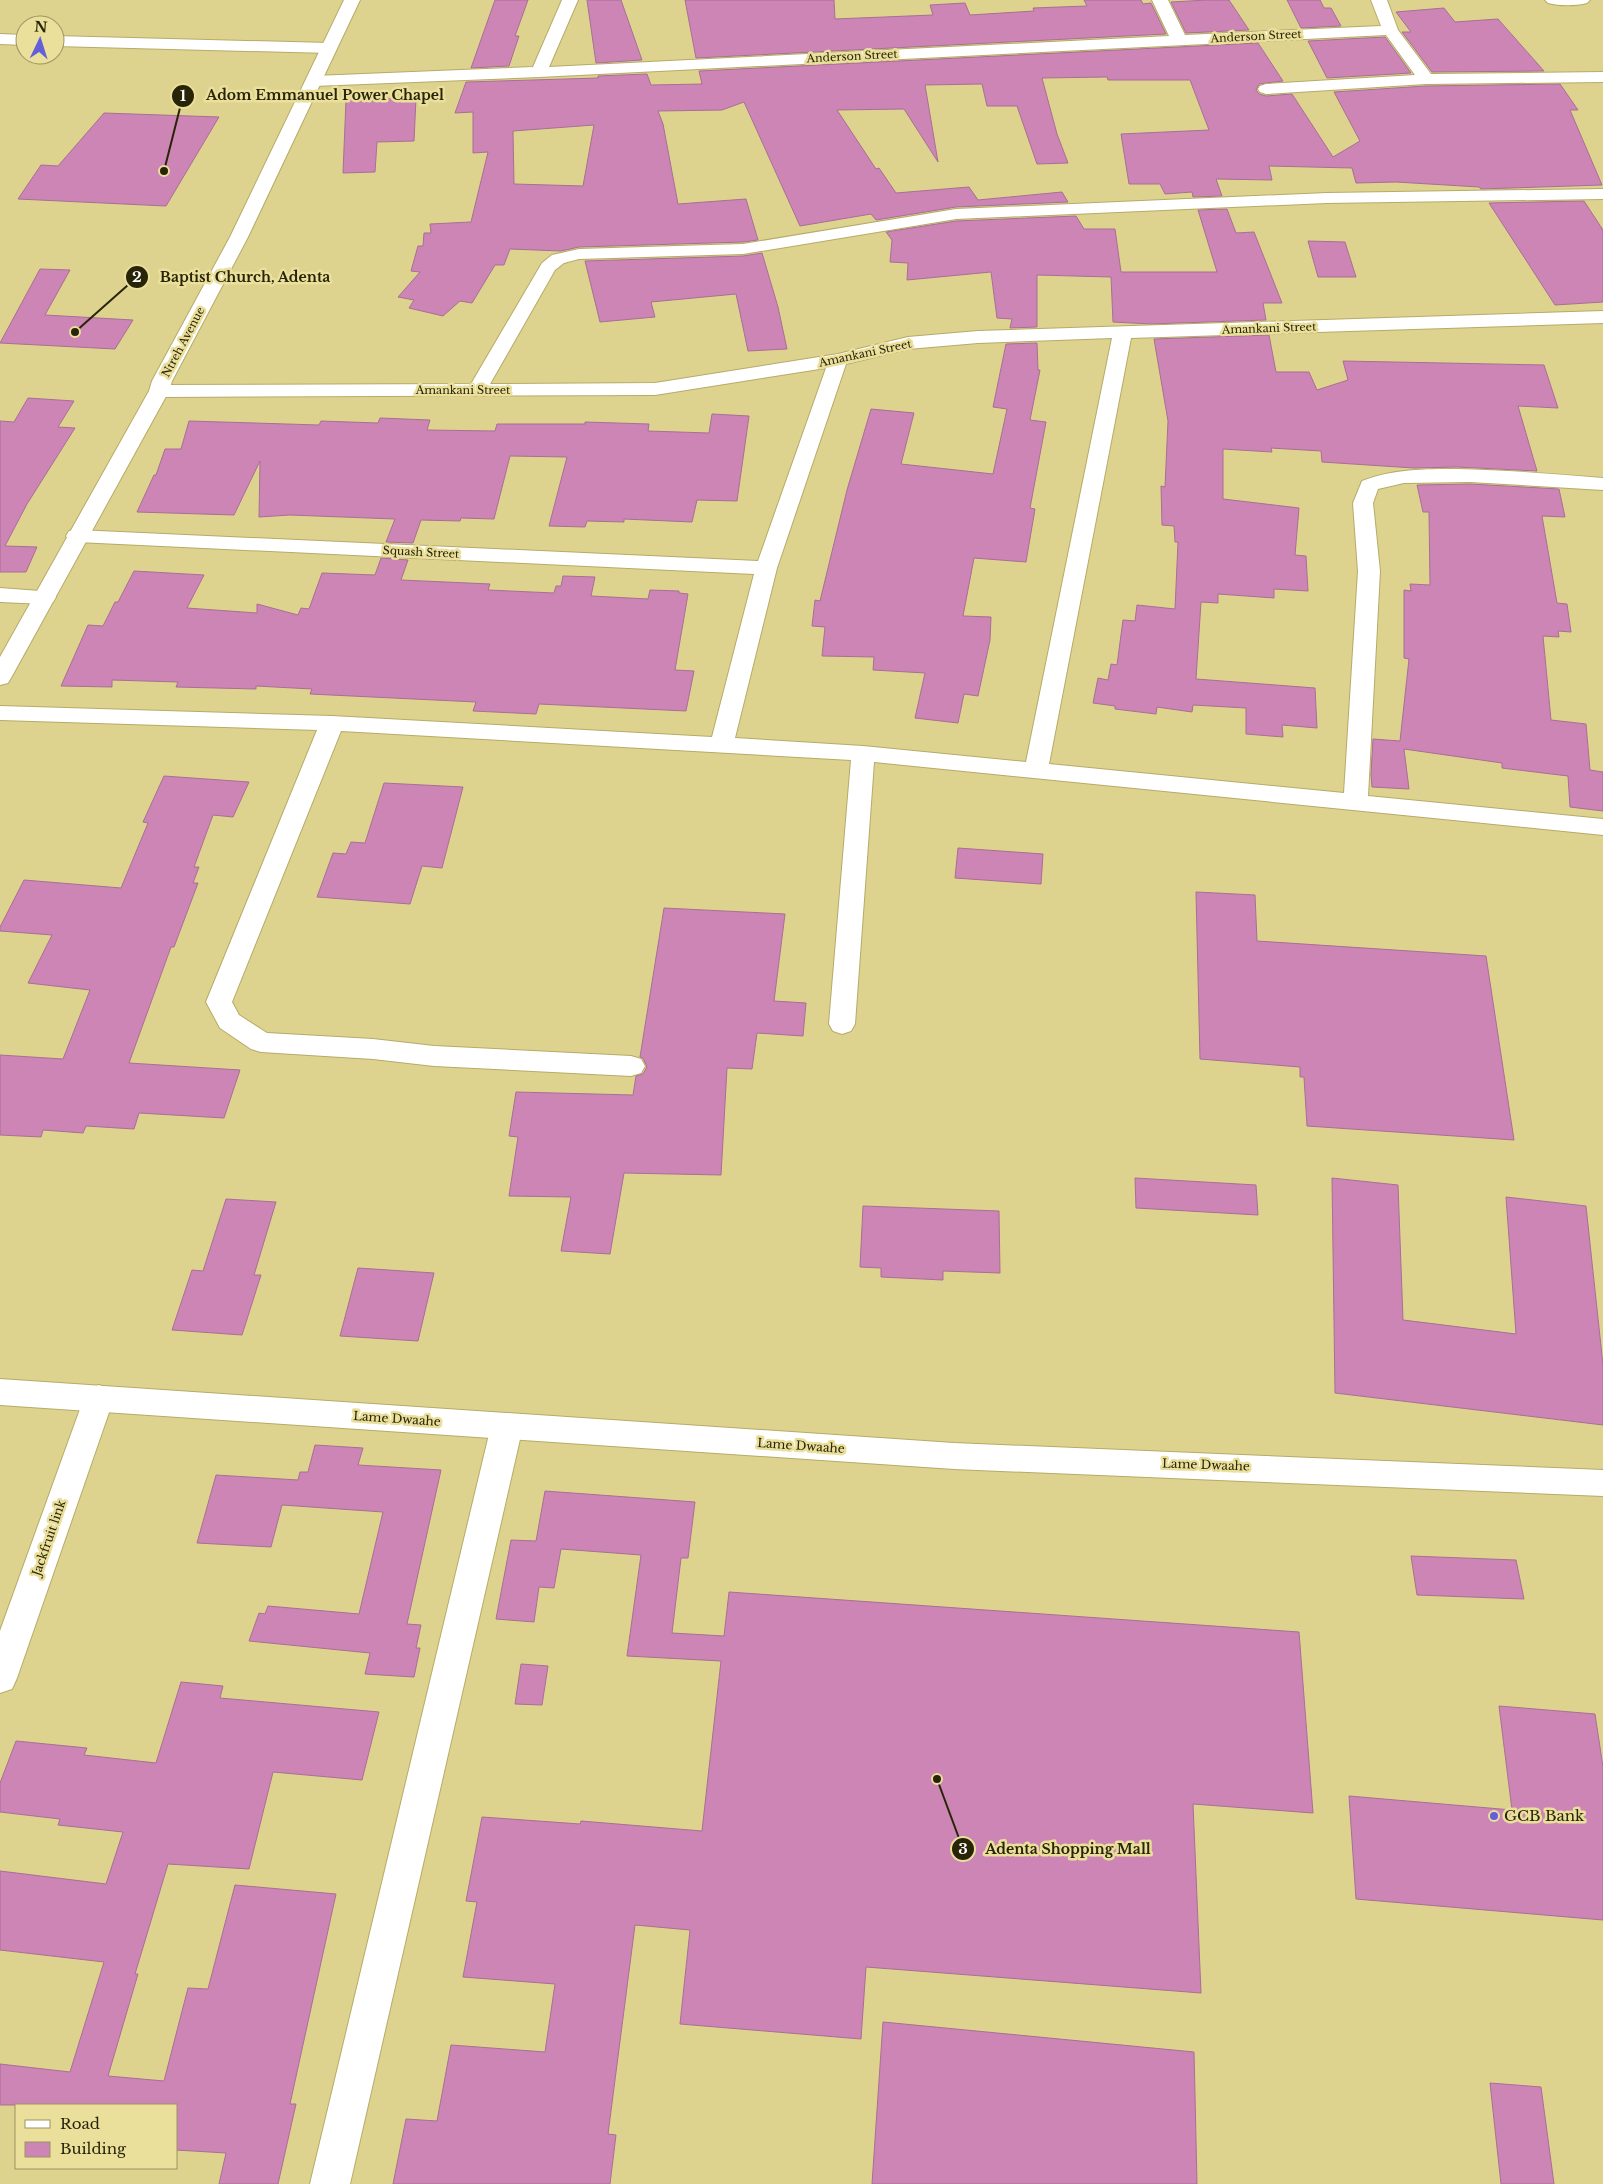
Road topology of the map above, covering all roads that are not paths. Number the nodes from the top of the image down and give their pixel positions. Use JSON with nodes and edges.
{"nodes":[{"id":1,"x":352,"y":0,"type":"edge"},
{"id":2,"x":570,"y":0,"type":"edge"},
{"id":3,"x":1160,"y":0,"type":"edge"},
{"id":4,"x":1380,"y":0,"type":"edge"},
{"id":5,"x":1553,"y":0,"type":"edge"},
{"id":6,"x":1582,"y":0,"type":"edge"},
{"id":7,"x":1390,"y":30,"type":"junction"},
{"id":8,"x":0,"y":39,"type":"edge"},
{"id":9,"x":15,"y":40,"type":"edge"},
{"id":10,"x":65,"y":40,"type":"edge"},
{"id":11,"x":1179,"y":40,"type":"junction"},
{"id":12,"x":329,"y":48,"type":"junction"},
{"id":13,"x":538,"y":72,"type":"junction"},
{"id":14,"x":1603,"y":77,"type":"edge"},
{"id":15,"x":1426,"y":79,"type":"junction"},
{"id":16,"x":314,"y":81,"type":"junction"},
{"id":17,"x":1266,"y":89,"type":"dead end"},
{"id":18,"x":1603,"y":194,"type":"edge"},
{"id":19,"x":1603,"y":318,"type":"edge"},
{"id":20,"x":1122,"y":332,"type":"junction"},
{"id":21,"x":838,"y":360,"type":"junction"},
{"id":22,"x":478,"y":390,"type":"junction"},
{"id":23,"x":159,"y":391,"type":"junction"},
{"id":24,"x":1603,"y":484,"type":"edge"},
{"id":25,"x":77,"y":536,"type":"junction"},
{"id":26,"x":766,"y":568,"type":"junction"},
{"id":27,"x":0,"y":595,"type":"edge"},
{"id":28,"x":45,"y":597,"type":"junction"},
{"id":29,"x":0,"y":678,"type":"edge"},
{"id":30,"x":0,"y":713,"type":"edge"},
{"id":31,"x":332,"y":723,"type":"junction"},
{"id":32,"x":722,"y":744,"type":"junction"},
{"id":33,"x":863,"y":753,"type":"junction"},
{"id":34,"x":1036,"y":770,"type":"junction"},
{"id":35,"x":1356,"y":802,"type":"junction"},
{"id":36,"x":1603,"y":827,"type":"edge"},
{"id":37,"x":842,"y":1024,"type":"dead end"},
{"id":38,"x":631,"y":1066,"type":"dead end"},
{"id":39,"x":0,"y":1392,"type":"edge"},
{"id":40,"x":99,"y":1398,"type":"junction"},
{"id":41,"x":507,"y":1426,"type":"junction"},
{"id":42,"x":1603,"y":1483,"type":"edge"},
{"id":43,"x":0,"y":1678,"type":"edge"},
{"id":44,"x":330,"y":2184,"type":"edge"}],
"edges":[{"from":1,"to":12,"type":"street","name":"Ntreh Avenue"},
{"from":2,"to":13,"type":"street"},
{"from":3,"to":11,"type":"street"},
{"from":4,"to":7,"type":"street"},
{"from":5,"to":6,"type":"street"},
{"from":7,"to":11,"type":"street","name":"Anderson Street"},
{"from":7,"to":15,"type":"street"},
{"from":8,"to":9,"type":"street"},
{"from":10,"to":12,"type":"street"},
{"from":11,"to":13,"type":"street","name":"Anderson Street"},
{"from":12,"to":16,"type":"street","name":"Ntreh Avenue"},
{"from":13,"to":16,"type":"street","name":"Anderson Street"},
{"from":14,"to":15,"type":"street"},
{"from":15,"to":17,"type":"street"},
{"from":16,"to":23,"type":"street","name":"Ntreh Avenue"},
{"from":18,"to":22,"type":"street"},
{"from":19,"to":20,"type":"street","name":"Amankani Street"},
{"from":20,"to":21,"type":"street","name":"Amankani Street"},
{"from":20,"to":34,"type":"street"},
{"from":21,"to":22,"type":"street","name":"Amankani Street"},
{"from":21,"to":26,"type":"street"},
{"from":22,"to":23,"type":"street","name":"Amankani Street"},
{"from":23,"to":25,"type":"street","name":"Ntreh Avenue"},
{"from":24,"to":35,"type":"street"},
{"from":25,"to":26,"type":"street","name":"Squash Street"},
{"from":25,"to":28,"type":"street","name":"Ntreh Avenue"},
{"from":26,"to":32,"type":"street"},
{"from":27,"to":28,"type":"street"},
{"from":28,"to":29,"type":"street","name":"Ntreh Avenue"},
{"from":30,"to":31,"type":"street"},
{"from":31,"to":32,"type":"street"},
{"from":31,"to":38,"type":"street"},
{"from":32,"to":33,"type":"street"},
{"from":33,"to":34,"type":"street"},
{"from":33,"to":37,"type":"street"},
{"from":34,"to":35,"type":"street"},
{"from":35,"to":36,"type":"street"},
{"from":39,"to":40,"type":"street","name":"Lame Dwaahe"},
{"from":40,"to":41,"type":"street","name":"Lame Dwaahe"},
{"from":40,"to":43,"type":"street","name":"Jackfruit link"},
{"from":41,"to":42,"type":"street","name":"Lame Dwaahe"},
{"from":41,"to":44,"type":"street"}]}
